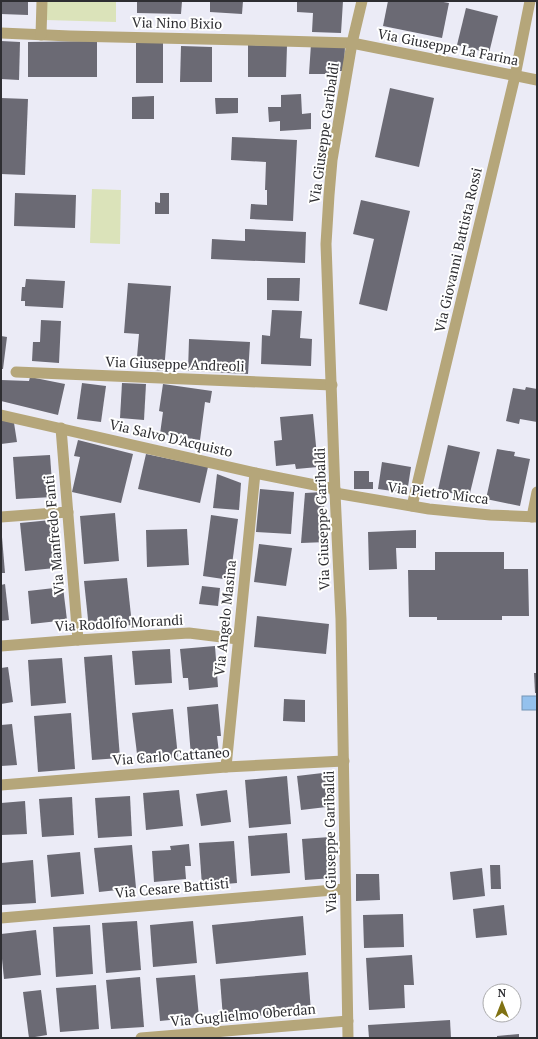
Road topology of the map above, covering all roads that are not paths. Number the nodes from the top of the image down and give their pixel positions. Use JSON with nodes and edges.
{"nodes":[{"id":1,"x":42,"y":1,"type":"edge"},
{"id":2,"x":362,"y":1,"type":"edge"},
{"id":3,"x":530,"y":1,"type":"edge"},
{"id":4,"x":1,"y":33,"type":"edge"},
{"id":5,"x":41,"y":35,"type":"junction"},
{"id":6,"x":352,"y":43,"type":"junction"},
{"id":7,"x":514,"y":76,"type":"junction"},
{"id":8,"x":537,"y":80,"type":"edge"},
{"id":9,"x":16,"y":372,"type":"dead end"},
{"id":10,"x":332,"y":385,"type":"junction"},
{"id":11,"x":1,"y":415,"type":"edge"},
{"id":12,"x":60,"y":428,"type":"junction"},
{"id":13,"x":255,"y":473,"type":"junction"},
{"id":14,"x":335,"y":491,"type":"junction"},
{"id":15,"x":537,"y":492,"type":"edge"},
{"id":16,"x":412,"y":506,"type":"junction"},
{"id":17,"x":68,"y":512,"type":"junction"},
{"id":18,"x":1,"y":517,"type":"edge"},
{"id":19,"x":534,"y":517,"type":"edge"},
{"id":20,"x":238,"y":639,"type":"junction"},
{"id":21,"x":78,"y":640,"type":"junction"},
{"id":22,"x":1,"y":646,"type":"edge"},
{"id":23,"x":344,"y":761,"type":"junction"},
{"id":24,"x":226,"y":767,"type":"junction"},
{"id":25,"x":1,"y":785,"type":"edge"},
{"id":26,"x":345,"y":888,"type":"junction"},
{"id":27,"x":1,"y":918,"type":"edge"},
{"id":28,"x":348,"y":1021,"type":"junction"},
{"id":29,"x":141,"y":1038,"type":"edge"},
{"id":30,"x":348,"y":1038,"type":"edge"}],
"edges":[{"from":1,"to":5,"type":"street"},
{"from":2,"to":6,"type":"street","name":"Via Giuseppe Garibaldi"},
{"from":3,"to":7,"type":"street","name":"Via Giovanni Battista Rossi"},
{"from":4,"to":5,"type":"street","name":"Via Nino Bixio"},
{"from":5,"to":6,"type":"street","name":"Via Nino Bixio"},
{"from":6,"to":7,"type":"street","name":"Via Giuseppe La Farina"},
{"from":6,"to":10,"type":"street","name":"Via Giuseppe Garibaldi"},
{"from":7,"to":8,"type":"street","name":"Via Giuseppe La Farina"},
{"from":7,"to":16,"type":"street","name":"Via Giovanni Battista Rossi"},
{"from":9,"to":10,"type":"street","name":"Via Giuseppe Andreoli"},
{"from":10,"to":14,"type":"street","name":"Via Giuseppe Garibaldi"},
{"from":11,"to":12,"type":"street","name":"Via Salvo D'Acquisto"},
{"from":12,"to":13,"type":"street","name":"Via Salvo D'Acquisto"},
{"from":12,"to":17,"type":"street","name":"Via Manfredo Fanti"},
{"from":13,"to":14,"type":"street","name":"Via Salvo D'Acquisto"},
{"from":13,"to":20,"type":"street","name":"Via Angelo Masina"},
{"from":14,"to":16,"type":"street","name":"Via Pietro Micca"},
{"from":14,"to":23,"type":"street","name":"Via Giuseppe Garibaldi"},
{"from":15,"to":19,"type":"street"},
{"from":16,"to":19,"type":"street","name":"Via Pietro Micca"},
{"from":17,"to":18,"type":"street"},
{"from":17,"to":21,"type":"street","name":"Via Manfredo Fanti"},
{"from":20,"to":21,"type":"street","name":"Via Rodolfo Morandi"},
{"from":20,"to":24,"type":"street","name":"Via Angelo Masina"},
{"from":21,"to":22,"type":"street","name":"Via Rodolfo Morandi"},
{"from":23,"to":24,"type":"street","name":"Via Carlo Cattaneo"},
{"from":23,"to":26,"type":"street","name":"Via Giuseppe Garibaldi"},
{"from":24,"to":25,"type":"street","name":"Via Carlo Cattaneo"},
{"from":26,"to":27,"type":"street","name":"Via Cesare Battisti"},
{"from":26,"to":28,"type":"street","name":"Via Giuseppe Garibaldi"},
{"from":28,"to":29,"type":"street","name":"Via Guglielmo Oberdan"},
{"from":28,"to":30,"type":"street","name":"Via Giuseppe Garibaldi"}]}
